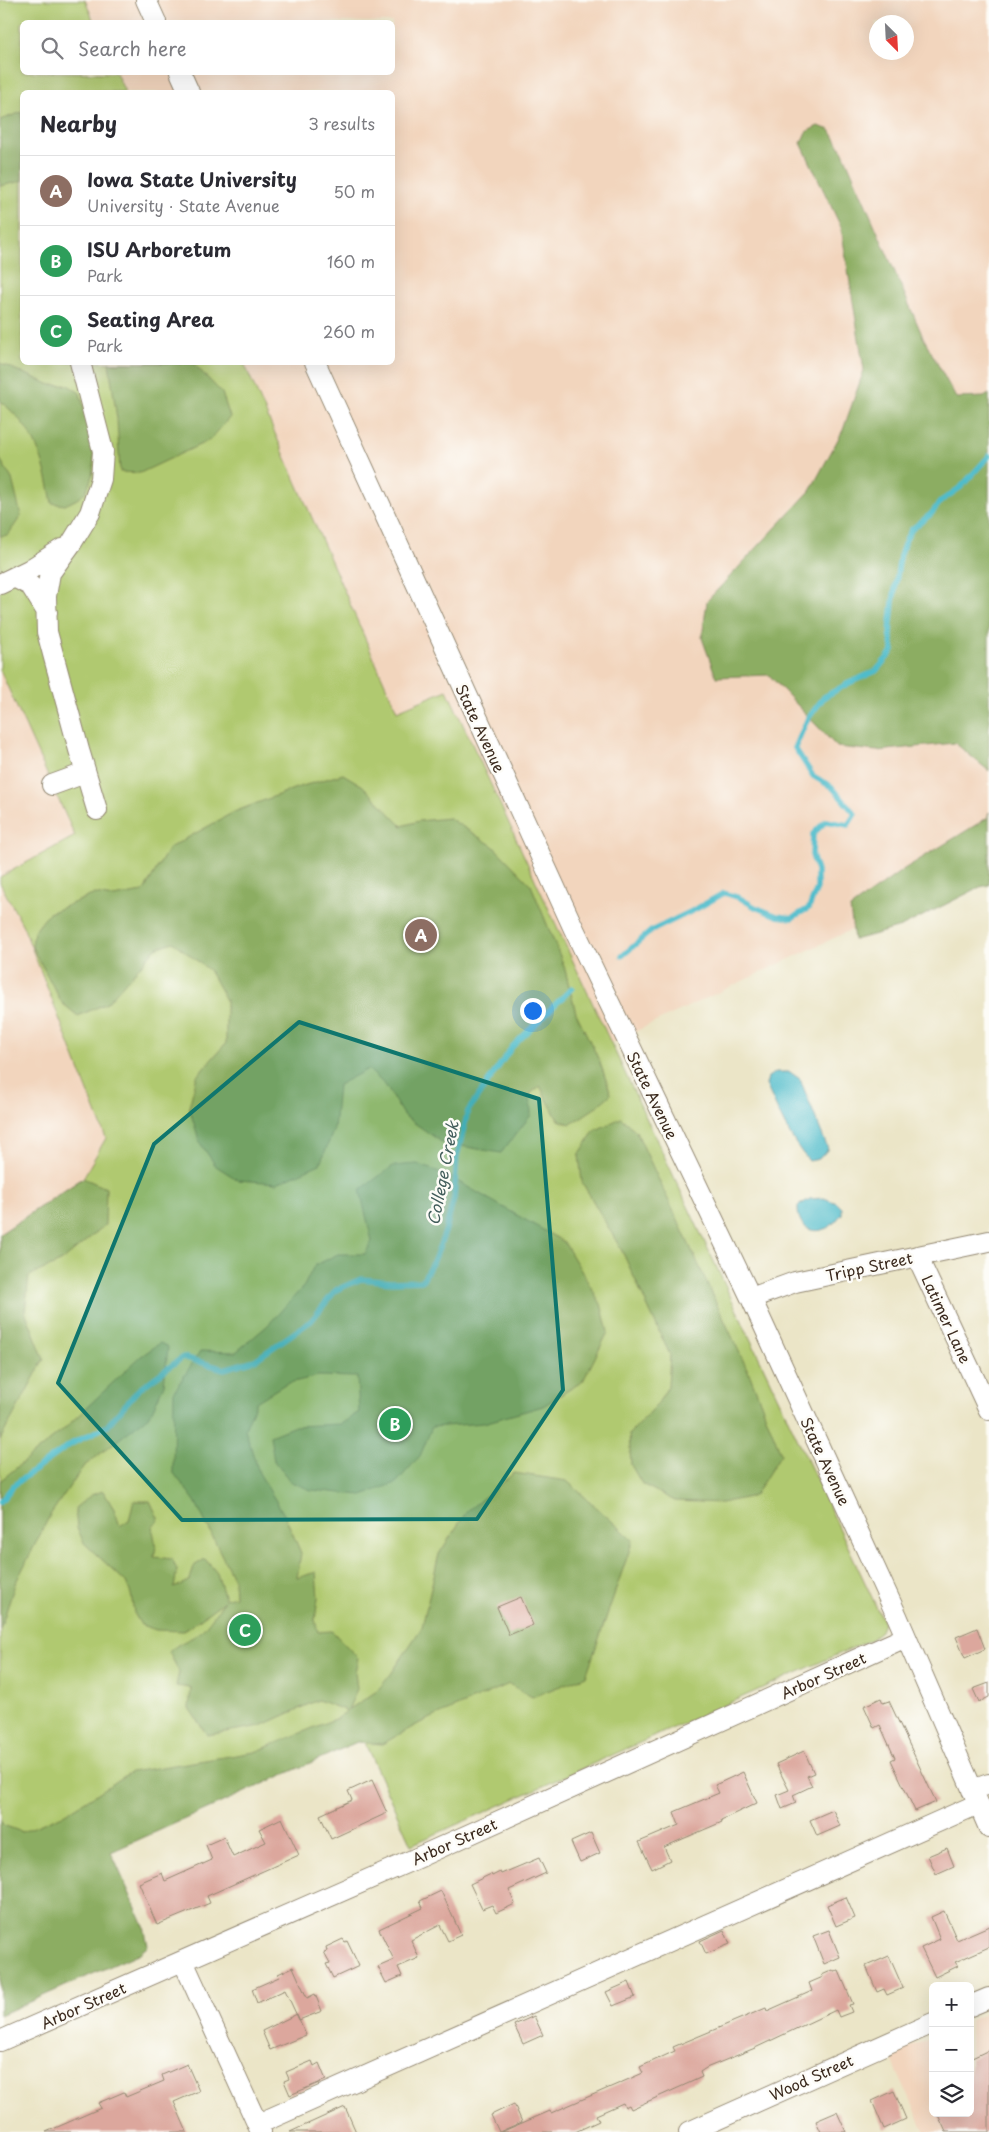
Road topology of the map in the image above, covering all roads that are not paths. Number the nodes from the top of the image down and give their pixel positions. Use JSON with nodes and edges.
{"nodes":[{"id":1,"x":146,"y":0,"type":"edge"},
{"id":2,"x":155,"y":20,"type":"edge"},
{"id":3,"x":181,"y":75,"type":"edge"},
{"id":4,"x":188,"y":90,"type":"edge"},
{"id":5,"x":81,"y":365,"type":"edge"},
{"id":6,"x":316,"y":365,"type":"edge"},
{"id":7,"x":70,"y":544,"type":"junction"},
{"id":8,"x":7,"y":580,"type":"edge"},
{"id":9,"x":46,"y":612,"type":"junction"},
{"id":10,"x":85,"y":772,"type":"junction"},
{"id":11,"x":52,"y":785,"type":"dead end"},
{"id":12,"x":97,"y":810,"type":"dead end"},
{"id":13,"x":989,"y":1241,"type":"edge"},
{"id":14,"x":917,"y":1256,"type":"junction"},
{"id":15,"x":751,"y":1298,"type":"junction"},
{"id":16,"x":989,"y":1410,"type":"edge"},
{"id":17,"x":906,"y":1637,"type":"junction"},
{"id":18,"x":980,"y":1793,"type":"edge"},
{"id":19,"x":989,"y":1828,"type":"edge"},
{"id":20,"x":183,"y":1961,"type":"junction"},
{"id":21,"x":989,"y":1998,"type":"edge"},
{"id":22,"x":974,"y":2004,"type":"edge"},
{"id":23,"x":929,"y":2025,"type":"edge"},
{"id":24,"x":0,"y":2041,"type":"edge"},
{"id":25,"x":259,"y":2128,"type":"edge"},
{"id":26,"x":689,"y":2132,"type":"edge"}],
"edges":[{"from":1,"to":2,"type":"street"},
{"from":3,"to":4,"type":"street"},
{"from":5,"to":7,"type":"street"},
{"from":6,"to":15,"type":"street","name":"State Avenue"},
{"from":7,"to":8,"type":"street"},
{"from":7,"to":9,"type":"street"},
{"from":8,"to":9,"type":"street"},
{"from":9,"to":10,"type":"street"},
{"from":10,"to":11,"type":"street"},
{"from":10,"to":12,"type":"street"},
{"from":13,"to":14,"type":"street","name":"Tripp Street"},
{"from":14,"to":15,"type":"street","name":"Tripp Street"},
{"from":14,"to":16,"type":"street","name":"Latimer Lane"},
{"from":15,"to":17,"type":"street","name":"State Avenue"},
{"from":17,"to":18,"type":"street","name":"State Avenue"},
{"from":17,"to":20,"type":"street","name":"Arbor Street"},
{"from":18,"to":19,"type":"street","name":"State Avenue"},
{"from":18,"to":25,"type":"street"},
{"from":20,"to":24,"type":"street","name":"Arbor Street"},
{"from":20,"to":25,"type":"street"},
{"from":21,"to":22,"type":"street"},
{"from":23,"to":26,"type":"street","name":"Wood Street"}]}
